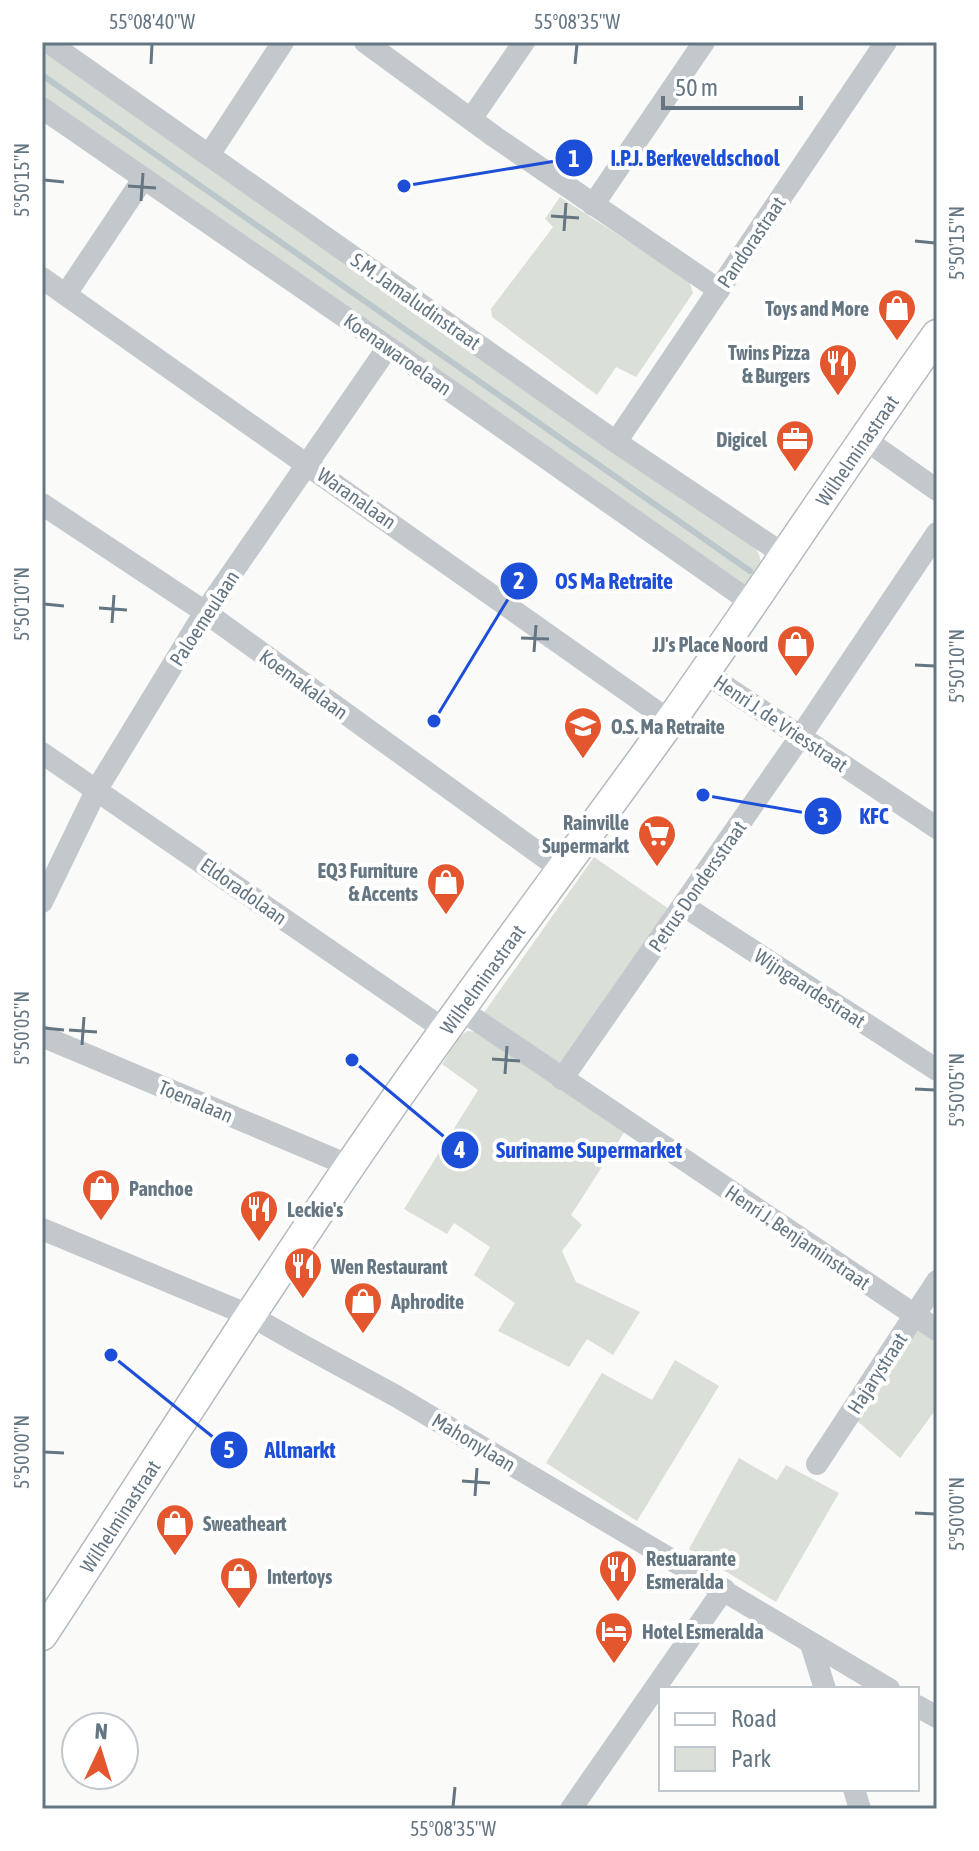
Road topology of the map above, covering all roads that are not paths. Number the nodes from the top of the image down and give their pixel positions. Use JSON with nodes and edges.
{"nodes":[{"id":1,"x":48,"y":42,"type":"edge"},
{"id":2,"x":283,"y":42,"type":"edge"},
{"id":3,"x":365,"y":42,"type":"edge"},
{"id":4,"x":524,"y":42,"type":"edge"},
{"id":5,"x":704,"y":42,"type":"edge"},
{"id":6,"x":886,"y":42,"type":"edge"},
{"id":7,"x":42,"y":108,"type":"edge"},
{"id":8,"x":471,"y":119,"type":"junction"},
{"id":9,"x":209,"y":155,"type":"junction"},
{"id":10,"x":143,"y":179,"type":"junction"},
{"id":11,"x":593,"y":205,"type":"junction"},
{"id":12,"x":42,"y":278,"type":"edge"},
{"id":13,"x":719,"y":290,"type":"junction"},
{"id":14,"x":66,"y":294,"type":"junction"},
{"id":15,"x":937,"y":335,"type":"edge"},
{"id":16,"x":388,"y":347,"type":"junction"},
{"id":17,"x":863,"y":438,"type":"junction"},
{"id":18,"x":616,"y":442,"type":"junction"},
{"id":19,"x":308,"y":463,"type":"junction"},
{"id":20,"x":937,"y":490,"type":"edge"},
{"id":21,"x":42,"y":504,"type":"edge"},
{"id":22,"x":937,"y":533,"type":"edge"},
{"id":23,"x":786,"y":556,"type":"junction"},
{"id":24,"x":752,"y":603,"type":"junction"},
{"id":25,"x":205,"y":612,"type":"junction"},
{"id":26,"x":704,"y":672,"type":"junction"},
{"id":27,"x":670,"y":721,"type":"junction"},
{"id":28,"x":800,"y":737,"type":"junction"},
{"id":29,"x":42,"y":753,"type":"edge"},
{"id":30,"x":97,"y":789,"type":"junction"},
{"id":31,"x":937,"y":828,"type":"edge"},
{"id":32,"x":562,"y":870,"type":"junction"},
{"id":33,"x":42,"y":902,"type":"edge"},
{"id":34,"x":684,"y":906,"type":"junction"},
{"id":35,"x":452,"y":1020,"type":"junction"},
{"id":36,"x":42,"y":1036,"type":"edge"},
{"id":37,"x":937,"y":1070,"type":"edge"},
{"id":38,"x":562,"y":1079,"type":"junction"},
{"id":39,"x":350,"y":1166,"type":"junction"},
{"id":40,"x":42,"y":1229,"type":"edge"},
{"id":41,"x":937,"y":1281,"type":"edge"},
{"id":42,"x":914,"y":1315,"type":"junction"},
{"id":43,"x":251,"y":1316,"type":"junction"},
{"id":44,"x":937,"y":1330,"type":"edge"},
{"id":45,"x":817,"y":1464,"type":"dead end"},
{"id":46,"x":724,"y":1589,"type":"junction"},
{"id":47,"x":42,"y":1635,"type":"edge"},
{"id":48,"x":811,"y":1644,"type":"junction"},
{"id":49,"x":824,"y":1687,"type":"edge"},
{"id":50,"x":886,"y":1687,"type":"edge"},
{"id":51,"x":919,"y":1707,"type":"edge"},
{"id":52,"x":937,"y":1717,"type":"edge"},
{"id":53,"x":571,"y":1809,"type":"edge"}],
"edges":[{"from":1,"to":9,"type":"street","name":"S.M. Jamaludinstraat"},
{"from":2,"to":9,"type":"street"},
{"from":3,"to":8,"type":"street"},
{"from":4,"to":8,"type":"street"},
{"from":5,"to":11,"type":"street"},
{"from":6,"to":13,"type":"street","name":"Pandorastraat"},
{"from":7,"to":10,"type":"street","name":"Koenawaroelaan"},
{"from":8,"to":11,"type":"street"},
{"from":9,"to":18,"type":"street","name":"S.M. Jamaludinstraat"},
{"from":10,"to":14,"type":"street"},
{"from":10,"to":16,"type":"street","name":"Koenawaroelaan"},
{"from":11,"to":13,"type":"street"},
{"from":12,"to":14,"type":"street","name":"Waranalaan"},
{"from":13,"to":18,"type":"street","name":"Pandorastraat"},
{"from":14,"to":19,"type":"street","name":"Waranalaan"},
{"from":15,"to":17,"type":"street","name":"Wilhelminastraat"},
{"from":16,"to":19,"type":"street","name":"Paloemeulaan"},
{"from":16,"to":24,"type":"street","name":"Koenawaroelaan"},
{"from":17,"to":20,"type":"street"},
{"from":17,"to":23,"type":"street","name":"Wilhelminastraat"},
{"from":18,"to":23,"type":"street","name":"S.M. Jamaludinstraat"},
{"from":19,"to":25,"type":"street","name":"Paloemeulaan"},
{"from":19,"to":27,"type":"street","name":"Waranalaan"},
{"from":21,"to":25,"type":"street","name":"Koemakalaan"},
{"from":22,"to":28,"type":"street","name":"Petrus Dondersstraat"},
{"from":23,"to":24,"type":"street","name":"Wilhelminastraat"},
{"from":24,"to":26,"type":"street","name":"Wilhelminastraat"},
{"from":25,"to":30,"type":"street","name":"Paloemeulaan"},
{"from":25,"to":32,"type":"street","name":"Koemakalaan"},
{"from":26,"to":27,"type":"street","name":"Wilhelminastraat"},
{"from":26,"to":28,"type":"street","name":"Henri J. de Vriesstraat"},
{"from":27,"to":32,"type":"street","name":"Wilhelminastraat"},
{"from":28,"to":31,"type":"street","name":"Henri J. de Vriesstraat"},
{"from":28,"to":34,"type":"street","name":"Petrus Dondersstraat"},
{"from":29,"to":30,"type":"street","name":"Eldoradolaan"},
{"from":30,"to":33,"type":"street","name":"Paloemeulaan"},
{"from":30,"to":35,"type":"street","name":"Eldoradolaan"},
{"from":32,"to":35,"type":"street","name":"Wilhelminastraat"},
{"from":34,"to":37,"type":"street","name":"Wijngaardestraat"},
{"from":34,"to":38,"type":"street","name":"Petrus Dondersstraat"},
{"from":35,"to":38,"type":"street","name":"Henri J. Benjaminstraat"},
{"from":35,"to":39,"type":"street","name":"Wilhelminastraat"},
{"from":36,"to":39,"type":"street","name":"Toenalaan"},
{"from":38,"to":42,"type":"street","name":"Henri J. Benjaminstraat"},
{"from":39,"to":43,"type":"street","name":"Wilhelminastraat"},
{"from":40,"to":43,"type":"street","name":"Mahonylaan"},
{"from":41,"to":42,"type":"street","name":"Hajarystraat"},
{"from":42,"to":44,"type":"street","name":"Henri J. Benjaminstraat"},
{"from":42,"to":45,"type":"street","name":"Hajarystraat"},
{"from":43,"to":46,"type":"street","name":"Mahonylaan"},
{"from":43,"to":47,"type":"street","name":"Wilhelminastraat"},
{"from":46,"to":48,"type":"street","name":"Mahonylaan"},
{"from":46,"to":53,"type":"street"},
{"from":48,"to":49,"type":"street"},
{"from":48,"to":50,"type":"street","name":"Mahonylaan"},
{"from":51,"to":52,"type":"street"}]}
